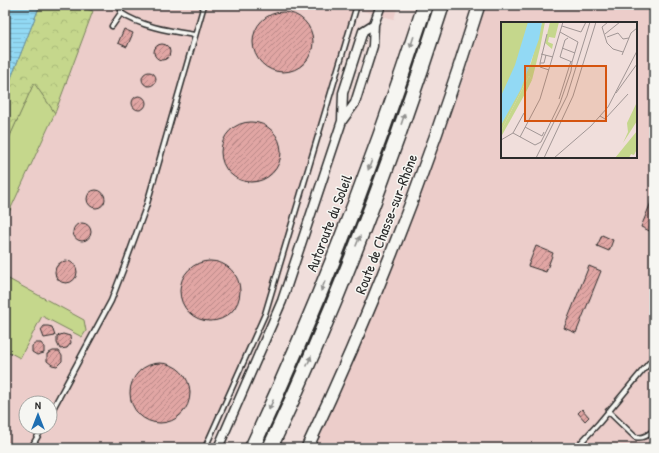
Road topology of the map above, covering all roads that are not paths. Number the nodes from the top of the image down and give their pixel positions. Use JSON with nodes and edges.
{"nodes":[{"id":1,"x":121,"y":5,"type":"edge"},
{"id":2,"x":204,"y":5,"type":"edge"},
{"id":3,"x":357,"y":5,"type":"edge"},
{"id":4,"x":381,"y":5,"type":"edge"},
{"id":5,"x":424,"y":5,"type":"edge"},
{"id":6,"x":442,"y":5,"type":"edge"},
{"id":7,"x":480,"y":5,"type":"edge"},
{"id":8,"x":121,"y":13,"type":"junction"},
{"id":9,"x":374,"y":24,"type":"junction"},
{"id":10,"x":112,"y":26,"type":"dead end"},
{"id":11,"x":196,"y":35,"type":"junction"},
{"id":12,"x":342,"y":121,"type":"junction"},
{"id":13,"x":654,"y":357,"type":"edge"},
{"id":14,"x":58,"y":399,"type":"edge"},
{"id":15,"x":608,"y":411,"type":"junction"},
{"id":16,"x":654,"y":430,"type":"edge"},
{"id":17,"x":38,"y":435,"type":"edge"},
{"id":18,"x":31,"y":448,"type":"edge"},
{"id":19,"x":205,"y":448,"type":"edge"},
{"id":20,"x":218,"y":448,"type":"edge"},
{"id":21,"x":252,"y":448,"type":"edge"},
{"id":22,"x":270,"y":448,"type":"edge"},
{"id":23,"x":308,"y":448,"type":"edge"},
{"id":24,"x":576,"y":448,"type":"edge"}],
"edges":[{"from":1,"to":8,"type":"lane"},
{"from":2,"to":11,"type":"lane"},
{"from":3,"to":19,"type":"lane"},
{"from":4,"to":9,"type":"street"},
{"from":5,"to":21,"type":"highway","name":"Autoroute du Soleil","one_way":true},
{"from":22,"to":6,"type":"highway","one_way":true},
{"from":7,"to":23,"type":"main road","name":"Route de Chasse-sur-Rhône"},
{"from":8,"to":10,"type":"lane"},
{"from":8,"to":11,"type":"lane"},
{"from":9,"to":12,"type":"street"},
{"from":9,"to":12,"type":"street"},
{"from":11,"to":14,"type":"lane"},
{"from":12,"to":20,"type":"street"},
{"from":13,"to":15,"type":"lane"},
{"from":15,"to":16,"type":"lane"},
{"from":15,"to":24,"type":"lane"},
{"from":17,"to":18,"type":"lane"}]}
